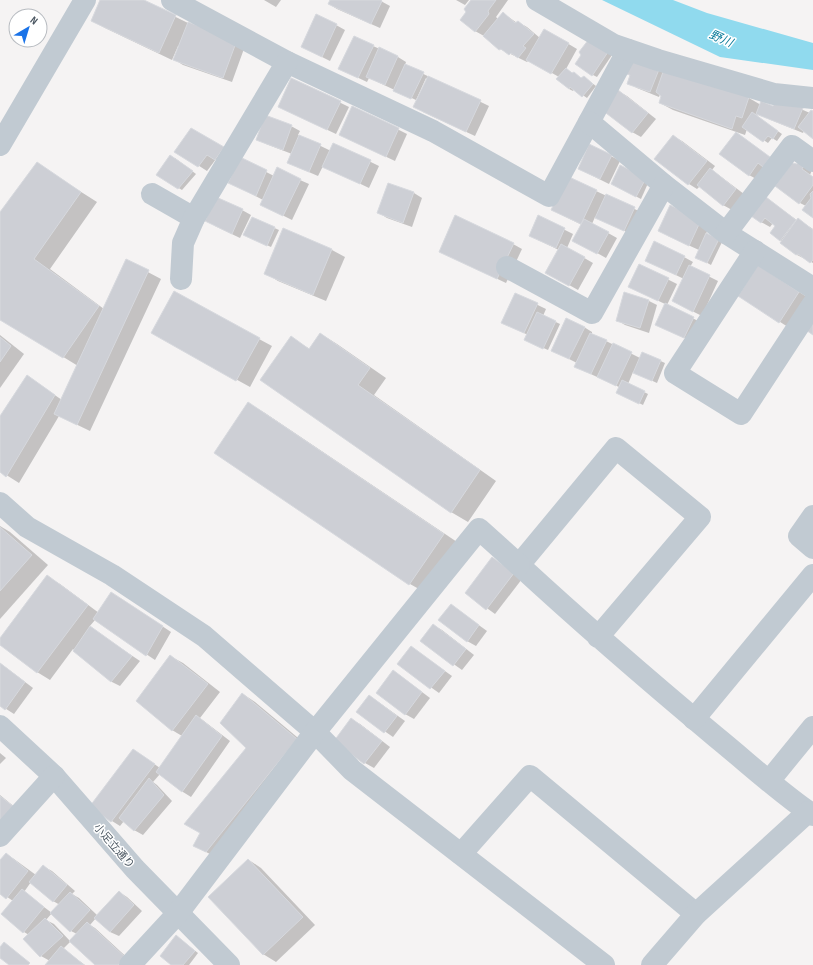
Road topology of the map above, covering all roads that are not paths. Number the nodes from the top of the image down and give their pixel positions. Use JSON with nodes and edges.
{"nodes":[{"id":1,"x":86,"y":0,"type":"edge"},
{"id":2,"x":172,"y":0,"type":"edge"},
{"id":3,"x":537,"y":0,"type":"edge"},
{"id":4,"x":628,"y":50,"type":"junction"},
{"id":5,"x":287,"y":62,"type":"junction"},
{"id":6,"x":813,"y":98,"type":"edge"},
{"id":7,"x":589,"y":122,"type":"junction"},
{"id":8,"x":0,"y":145,"type":"edge"},
{"id":9,"x":813,"y":161,"type":"edge"},
{"id":10,"x":664,"y":186,"type":"junction"},
{"id":11,"x":152,"y":194,"type":"dead end"},
{"id":12,"x":194,"y":218,"type":"junction"},
{"id":13,"x":726,"y":233,"type":"junction"},
{"id":14,"x":755,"y":251,"type":"junction"},
{"id":15,"x":507,"y":267,"type":"dead end"},
{"id":16,"x":181,"y":279,"type":"dead end"},
{"id":17,"x":813,"y":288,"type":"edge"},
{"id":18,"x":813,"y":304,"type":"edge"},
{"id":19,"x":0,"y":503,"type":"edge"},
{"id":20,"x":813,"y":516,"type":"edge"},
{"id":21,"x":813,"y":548,"type":"edge"},
{"id":22,"x":519,"y":565,"type":"junction"},
{"id":23,"x":813,"y":575,"type":"edge"},
{"id":24,"x":598,"y":638,"type":"junction"},
{"id":25,"x":694,"y":719,"type":"junction"},
{"id":26,"x":0,"y":726,"type":"edge"},
{"id":27,"x":813,"y":727,"type":"edge"},
{"id":28,"x":314,"y":732,"type":"junction"},
{"id":29,"x":54,"y":776,"type":"junction"},
{"id":30,"x":769,"y":781,"type":"junction"},
{"id":31,"x":811,"y":813,"type":"edge"},
{"id":32,"x":0,"y":836,"type":"edge"},
{"id":33,"x":461,"y":854,"type":"junction"},
{"id":34,"x":178,"y":913,"type":"junction"},
{"id":35,"x":696,"y":914,"type":"junction"},
{"id":36,"x":130,"y":965,"type":"edge"},
{"id":37,"x":229,"y":965,"type":"edge"},
{"id":38,"x":604,"y":965,"type":"edge"},
{"id":39,"x":652,"y":965,"type":"edge"}],
"edges":[{"from":1,"to":8,"type":"street"},
{"from":2,"to":5,"type":"street"},
{"from":3,"to":4,"type":"street"},
{"from":4,"to":6,"type":"street"},
{"from":4,"to":7,"type":"street"},
{"from":5,"to":7,"type":"street"},
{"from":5,"to":12,"type":"street"},
{"from":7,"to":10,"type":"street"},
{"from":9,"to":13,"type":"street"},
{"from":10,"to":13,"type":"street"},
{"from":10,"to":15,"type":"street"},
{"from":11,"to":12,"type":"street"},
{"from":12,"to":16,"type":"street"},
{"from":13,"to":14,"type":"street"},
{"from":14,"to":17,"type":"street"},
{"from":14,"to":18,"type":"street"},
{"from":19,"to":28,"type":"street"},
{"from":20,"to":21,"type":"street"},
{"from":22,"to":24,"type":"street"},
{"from":22,"to":24,"type":"street"},
{"from":22,"to":28,"type":"street"},
{"from":23,"to":25,"type":"street"},
{"from":24,"to":25,"type":"street"},
{"from":25,"to":30,"type":"street"},
{"from":26,"to":29,"type":"street","name":"小足立通り"},
{"from":27,"to":30,"type":"street"},
{"from":28,"to":33,"type":"street"},
{"from":28,"to":34,"type":"street"},
{"from":29,"to":32,"type":"street"},
{"from":29,"to":34,"type":"street","name":"小足立通り"},
{"from":30,"to":31,"type":"street"},
{"from":31,"to":35,"type":"street"},
{"from":33,"to":35,"type":"street"},
{"from":33,"to":38,"type":"street"},
{"from":34,"to":36,"type":"street"},
{"from":34,"to":37,"type":"street","name":"小足立通り"},
{"from":35,"to":39,"type":"street"}]}
